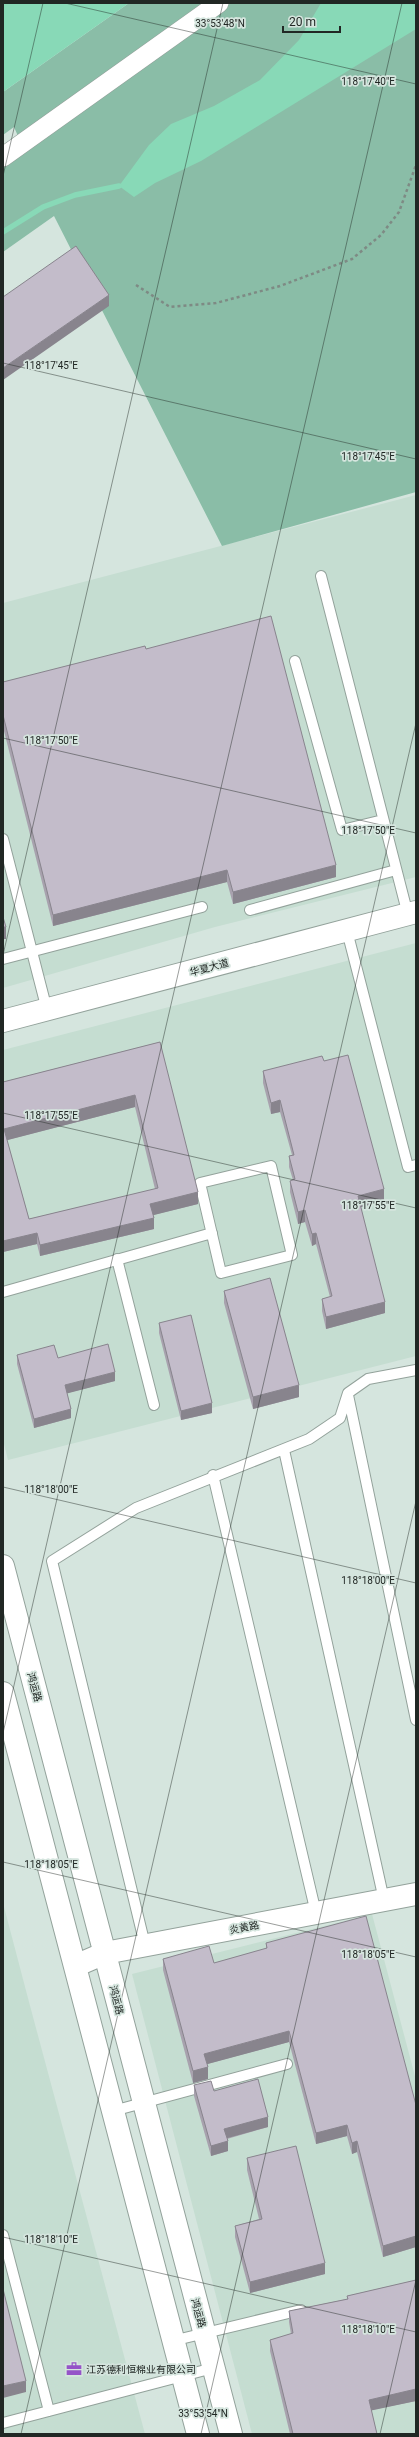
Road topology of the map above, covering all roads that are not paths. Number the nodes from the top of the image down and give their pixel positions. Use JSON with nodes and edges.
{"nodes":[{"id":1,"x":219,"y":3,"type":"edge"},
{"id":2,"x":3,"y":157,"type":"edge"},
{"id":3,"x":321,"y":576,"type":"dead end"},
{"id":4,"x":295,"y":661,"type":"dead end"},
{"id":5,"x":383,"y":820,"type":"junction"},
{"id":6,"x":3,"y":839,"type":"edge"},
{"id":7,"x":396,"y":870,"type":"junction"},
{"id":8,"x":202,"y":907,"type":"dead end"},
{"id":9,"x":250,"y":910,"type":"dead end"},
{"id":10,"x":412,"y":914,"type":"edge"},
{"id":11,"x":347,"y":931,"type":"junction"},
{"id":12,"x":32,"y":952,"type":"junction"},
{"id":13,"x":3,"y":959,"type":"edge"},
{"id":14,"x":47,"y":1010,"type":"junction"},
{"id":15,"x":3,"y":1021,"type":"edge"},
{"id":16,"x":416,"y":1165,"type":"edge"},
{"id":17,"x":212,"y":1233,"type":"junction"},
{"id":18,"x":118,"y":1259,"type":"junction"},
{"id":19,"x":3,"y":1292,"type":"edge"},
{"id":20,"x":416,"y":1370,"type":"edge"},
{"id":21,"x":348,"y":1393,"type":"junction"},
{"id":22,"x":154,"y":1405,"type":"dead end"},
{"id":23,"x":284,"y":1450,"type":"junction"},
{"id":24,"x":214,"y":1476,"type":"junction"},
{"id":25,"x":3,"y":1566,"type":"edge"},
{"id":26,"x":3,"y":1693,"type":"edge"},
{"id":27,"x":416,"y":1720,"type":"edge"},
{"id":28,"x":416,"y":1894,"type":"edge"},
{"id":29,"x":384,"y":1900,"type":"junction"},
{"id":30,"x":316,"y":1913,"type":"junction"},
{"id":31,"x":146,"y":1945,"type":"junction"},
{"id":32,"x":105,"y":1953,"type":"junction"},
{"id":33,"x":75,"y":1966,"type":"junction"},
{"id":34,"x":287,"y":2064,"type":"dead end"},
{"id":35,"x":144,"y":2102,"type":"junction"},
{"id":36,"x":113,"y":2111,"type":"junction"},
{"id":37,"x":3,"y":2234,"type":"edge"},
{"id":38,"x":309,"y":2308,"type":"edge"},
{"id":39,"x":204,"y":2333,"type":"junction"},
{"id":40,"x":172,"y":2340,"type":"junction"},
{"id":41,"x":213,"y":2368,"type":"junction"},
{"id":42,"x":182,"y":2376,"type":"junction"},
{"id":43,"x":49,"y":2410,"type":"junction"},
{"id":44,"x":3,"y":2422,"type":"edge"},
{"id":45,"x":198,"y":2434,"type":"edge"},
{"id":46,"x":231,"y":2434,"type":"edge"}],
"edges":[{"from":1,"to":2,"type":"street"},
{"from":3,"to":5,"type":"lane"},
{"from":4,"to":5,"type":"lane"},
{"from":5,"to":7,"type":"lane"},
{"from":6,"to":12,"type":"lane"},
{"from":7,"to":9,"type":"lane"},
{"from":7,"to":10,"type":"lane"},
{"from":8,"to":12,"type":"lane"},
{"from":10,"to":11,"type":"street","name":"华夏大道"},
{"from":11,"to":14,"type":"street","name":"华夏大道"},
{"from":11,"to":16,"type":"lane"},
{"from":12,"to":13,"type":"lane"},
{"from":12,"to":14,"type":"lane"},
{"from":14,"to":15,"type":"street","name":"华夏大道"},
{"from":17,"to":17,"type":"lane"},
{"from":17,"to":18,"type":"lane"},
{"from":18,"to":19,"type":"lane"},
{"from":18,"to":22,"type":"lane"},
{"from":20,"to":21,"type":"lane"},
{"from":21,"to":23,"type":"lane"},
{"from":21,"to":27,"type":"lane"},
{"from":23,"to":24,"type":"lane"},
{"from":23,"to":29,"type":"lane"},
{"from":24,"to":30,"type":"lane"},
{"from":24,"to":31,"type":"lane"},
{"from":25,"to":32,"type":"street","name":"鸿运路"},
{"from":26,"to":33,"type":"street"},
{"from":28,"to":29,"type":"street","name":"炎黄路"},
{"from":29,"to":30,"type":"street","name":"炎黄路"},
{"from":30,"to":31,"type":"street","name":"炎黄路"},
{"from":31,"to":32,"type":"street","name":"炎黄路"},
{"from":32,"to":33,"type":"street","name":"炎黄路"},
{"from":32,"to":35,"type":"street","name":"鸿运路"},
{"from":33,"to":36,"type":"street"},
{"from":34,"to":35,"type":"lane"},
{"from":35,"to":36,"type":"lane"},
{"from":35,"to":39,"type":"street","name":"鸿运路"},
{"from":36,"to":40,"type":"street"},
{"from":37,"to":43,"type":"lane"},
{"from":38,"to":39,"type":"lane"},
{"from":39,"to":40,"type":"lane"},
{"from":39,"to":41,"type":"street","name":"鸿运路"},
{"from":40,"to":42,"type":"street"},
{"from":41,"to":42,"type":"lane"},
{"from":41,"to":46,"type":"street","name":"鸿运路"},
{"from":42,"to":43,"type":"lane"},
{"from":42,"to":45,"type":"street"},
{"from":43,"to":44,"type":"lane"}]}
